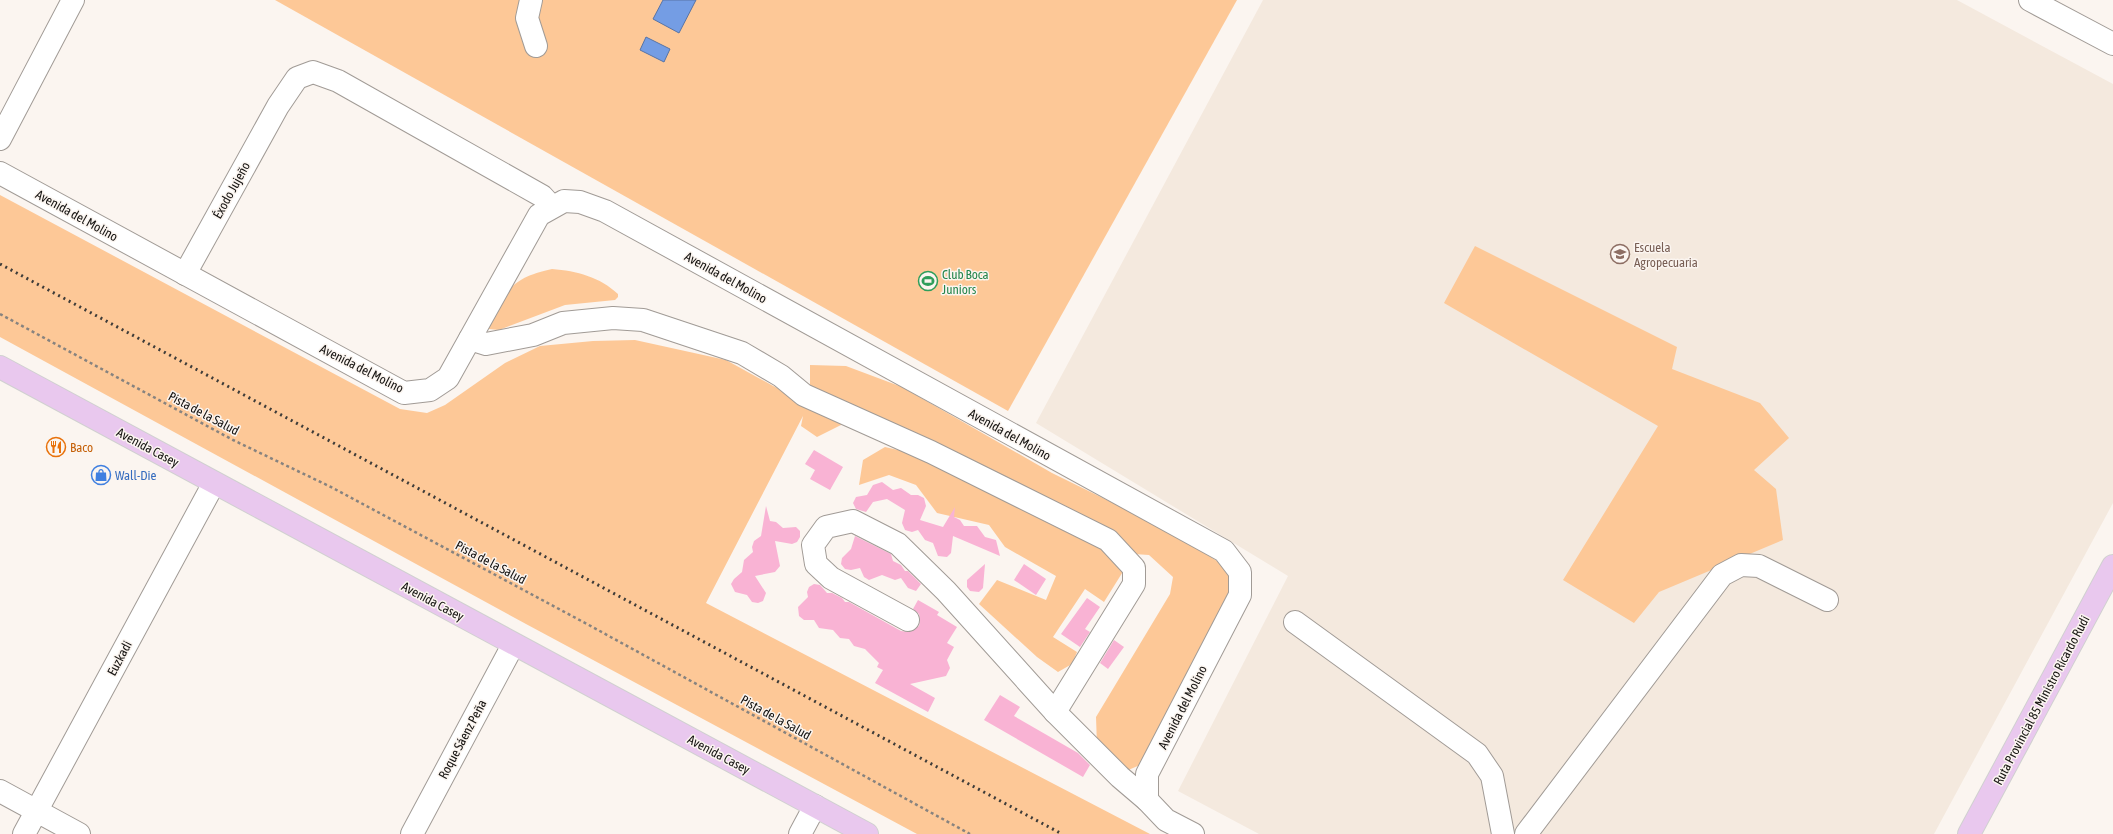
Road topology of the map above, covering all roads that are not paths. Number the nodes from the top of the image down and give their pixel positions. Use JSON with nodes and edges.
{"nodes":[{"id":1,"x":72,"y":0,"type":"edge"},
{"id":2,"x":531,"y":0,"type":"edge"},
{"id":3,"x":2030,"y":0,"type":"edge"},
{"id":4,"x":2113,"y":44,"type":"edge"},
{"id":5,"x":536,"y":46,"type":"dead end"},
{"id":6,"x":0,"y":139,"type":"edge"},
{"id":7,"x":0,"y":173,"type":"edge"},
{"id":8,"x":552,"y":207,"type":"junction"},
{"id":9,"x":185,"y":274,"type":"junction"},
{"id":10,"x":470,"y":339,"type":"junction"},
{"id":11,"x":0,"y":367,"type":"edge"},
{"id":12,"x":214,"y":483,"type":"junction"},
{"id":13,"x":2113,"y":566,"type":"edge"},
{"id":14,"x":1827,"y":600,"type":"dead end"},
{"id":15,"x":908,"y":620,"type":"dead end"},
{"id":16,"x":1295,"y":622,"type":"dead end"},
{"id":17,"x":513,"y":645,"type":"junction"},
{"id":18,"x":1055,"y":712,"type":"junction"},
{"id":19,"x":0,"y":791,"type":"edge"},
{"id":20,"x":1147,"y":800,"type":"junction"},
{"id":21,"x":815,"y":806,"type":"junction"},
{"id":22,"x":37,"y":811,"type":"junction"},
{"id":23,"x":24,"y":834,"type":"edge"},
{"id":24,"x":79,"y":834,"type":"edge"},
{"id":25,"x":412,"y":834,"type":"edge"},
{"id":26,"x":800,"y":834,"type":"edge"},
{"id":27,"x":867,"y":834,"type":"edge"},
{"id":28,"x":1193,"y":834,"type":"edge"},
{"id":29,"x":1503,"y":834,"type":"edge"},
{"id":30,"x":1526,"y":834,"type":"edge"},
{"id":31,"x":1968,"y":834,"type":"edge"}],
"edges":[{"from":1,"to":6,"type":"street"},
{"from":2,"to":5,"type":"street"},
{"from":3,"to":4,"type":"street"},
{"from":7,"to":9,"type":"street","name":"Avenida del Molino"},
{"from":8,"to":9,"type":"street","name":"Éxodo Jujeño"},
{"from":8,"to":10,"type":"street","name":"Avenida del Molino"},
{"from":8,"to":20,"type":"street","name":"Avenida del Molino"},
{"from":9,"to":10,"type":"street","name":"Avenida del Molino"},
{"from":10,"to":18,"type":"street"},
{"from":11,"to":12,"type":"main road","name":"Avenida Casey"},
{"from":12,"to":17,"type":"main road","name":"Avenida Casey"},
{"from":12,"to":22,"type":"street","name":"Euzkadi"},
{"from":13,"to":31,"type":"main road","name":"Ruta Provincial 85 Ministro Ricardo Rudi"},
{"from":14,"to":30,"type":"street"},
{"from":15,"to":18,"type":"street"},
{"from":16,"to":29,"type":"street"},
{"from":17,"to":21,"type":"main road","name":"Avenida Casey"},
{"from":17,"to":25,"type":"street","name":"Roque Sáenz Peña"},
{"from":18,"to":20,"type":"street"},
{"from":19,"to":22,"type":"street"},
{"from":20,"to":28,"type":"street"},
{"from":21,"to":26,"type":"street"},
{"from":21,"to":27,"type":"main road","name":"Avenida Casey"},
{"from":22,"to":23,"type":"street","name":"Euzkadi"},
{"from":22,"to":24,"type":"street"}]}
